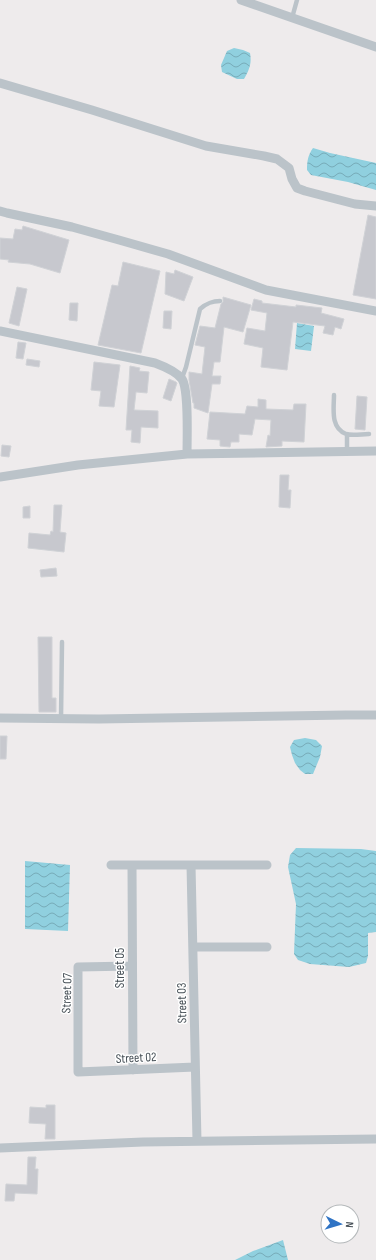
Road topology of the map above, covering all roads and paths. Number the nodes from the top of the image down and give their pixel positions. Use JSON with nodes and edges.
{"nodes":[{"id":1,"x":241,"y":0,"type":"edge"},
{"id":2,"x":297,"y":0,"type":"edge"},
{"id":3,"x":292,"y":18,"type":"junction"},
{"id":4,"x":376,"y":46,"type":"edge"},
{"id":5,"x":0,"y":83,"type":"edge"},
{"id":6,"x":376,"y":206,"type":"edge"},
{"id":7,"x":0,"y":211,"type":"edge"},
{"id":8,"x":220,"y":301,"type":"dead end"},
{"id":9,"x":376,"y":311,"type":"edge"},
{"id":10,"x":0,"y":331,"type":"edge"},
{"id":11,"x":182,"y":378,"type":"junction"},
{"id":12,"x":334,"y":394,"type":"dead end"},
{"id":13,"x":369,"y":434,"type":"dead end"},
{"id":14,"x":347,"y":435,"type":"junction"},
{"id":15,"x":347,"y":450,"type":"junction"},
{"id":16,"x":376,"y":450,"type":"edge"},
{"id":17,"x":187,"y":454,"type":"junction"},
{"id":18,"x":0,"y":477,"type":"edge"},
{"id":19,"x":62,"y":642,"type":"dead end"},
{"id":20,"x":376,"y":715,"type":"edge"},
{"id":21,"x":0,"y":718,"type":"edge"},
{"id":22,"x":61,"y":719,"type":"junction"},
{"id":23,"x":111,"y":865,"type":"dead end"},
{"id":24,"x":132,"y":865,"type":"junction"},
{"id":25,"x":191,"y":865,"type":"junction"},
{"id":26,"x":267,"y":865,"type":"dead end"},
{"id":27,"x":267,"y":946,"type":"dead end"},
{"id":28,"x":193,"y":947,"type":"junction"},
{"id":29,"x":132,"y":966,"type":"junction"},
{"id":30,"x":195,"y":1067,"type":"junction"},
{"id":31,"x":133,"y":1070,"type":"junction"},
{"id":32,"x":78,"y":1072,"type":"joint"},
{"id":33,"x":376,"y":1139,"type":"edge"},
{"id":34,"x":197,"y":1141,"type":"junction"},
{"id":35,"x":0,"y":1148,"type":"edge"}],
"edges":[{"from":1,"to":3,"type":"street"},
{"from":2,"to":3,"type":"lane"},
{"from":3,"to":4,"type":"street"},
{"from":5,"to":6,"type":"street"},
{"from":7,"to":9,"type":"street"},
{"from":8,"to":11,"type":"lane"},
{"from":10,"to":11,"type":"street"},
{"from":11,"to":17,"type":"street"},
{"from":12,"to":14,"type":"lane"},
{"from":13,"to":14,"type":"lane"},
{"from":14,"to":15,"type":"lane"},
{"from":15,"to":16,"type":"street"},
{"from":15,"to":17,"type":"street"},
{"from":17,"to":18,"type":"street"},
{"from":19,"to":22,"type":"lane"},
{"from":20,"to":22,"type":"street"},
{"from":21,"to":22,"type":"street"},
{"from":23,"to":24,"type":"street"},
{"from":24,"to":25,"type":"street"},
{"from":24,"to":29,"type":"street","name":"Street 05"},
{"from":25,"to":26,"type":"street"},
{"from":25,"to":28,"type":"street","name":"Street 03"},
{"from":27,"to":28,"type":"street"},
{"from":28,"to":30,"type":"street","name":"Street 03"},
{"from":29,"to":31,"type":"street","name":"Street 05"},
{"from":29,"to":32,"type":"street","name":"Street 07"},
{"from":30,"to":31,"type":"street","name":"Street 02"},
{"from":30,"to":34,"type":"street","name":"Street 03"},
{"from":31,"to":32,"type":"street","name":"Street 02"},
{"from":33,"to":34,"type":"street"},
{"from":34,"to":35,"type":"street"}]}
